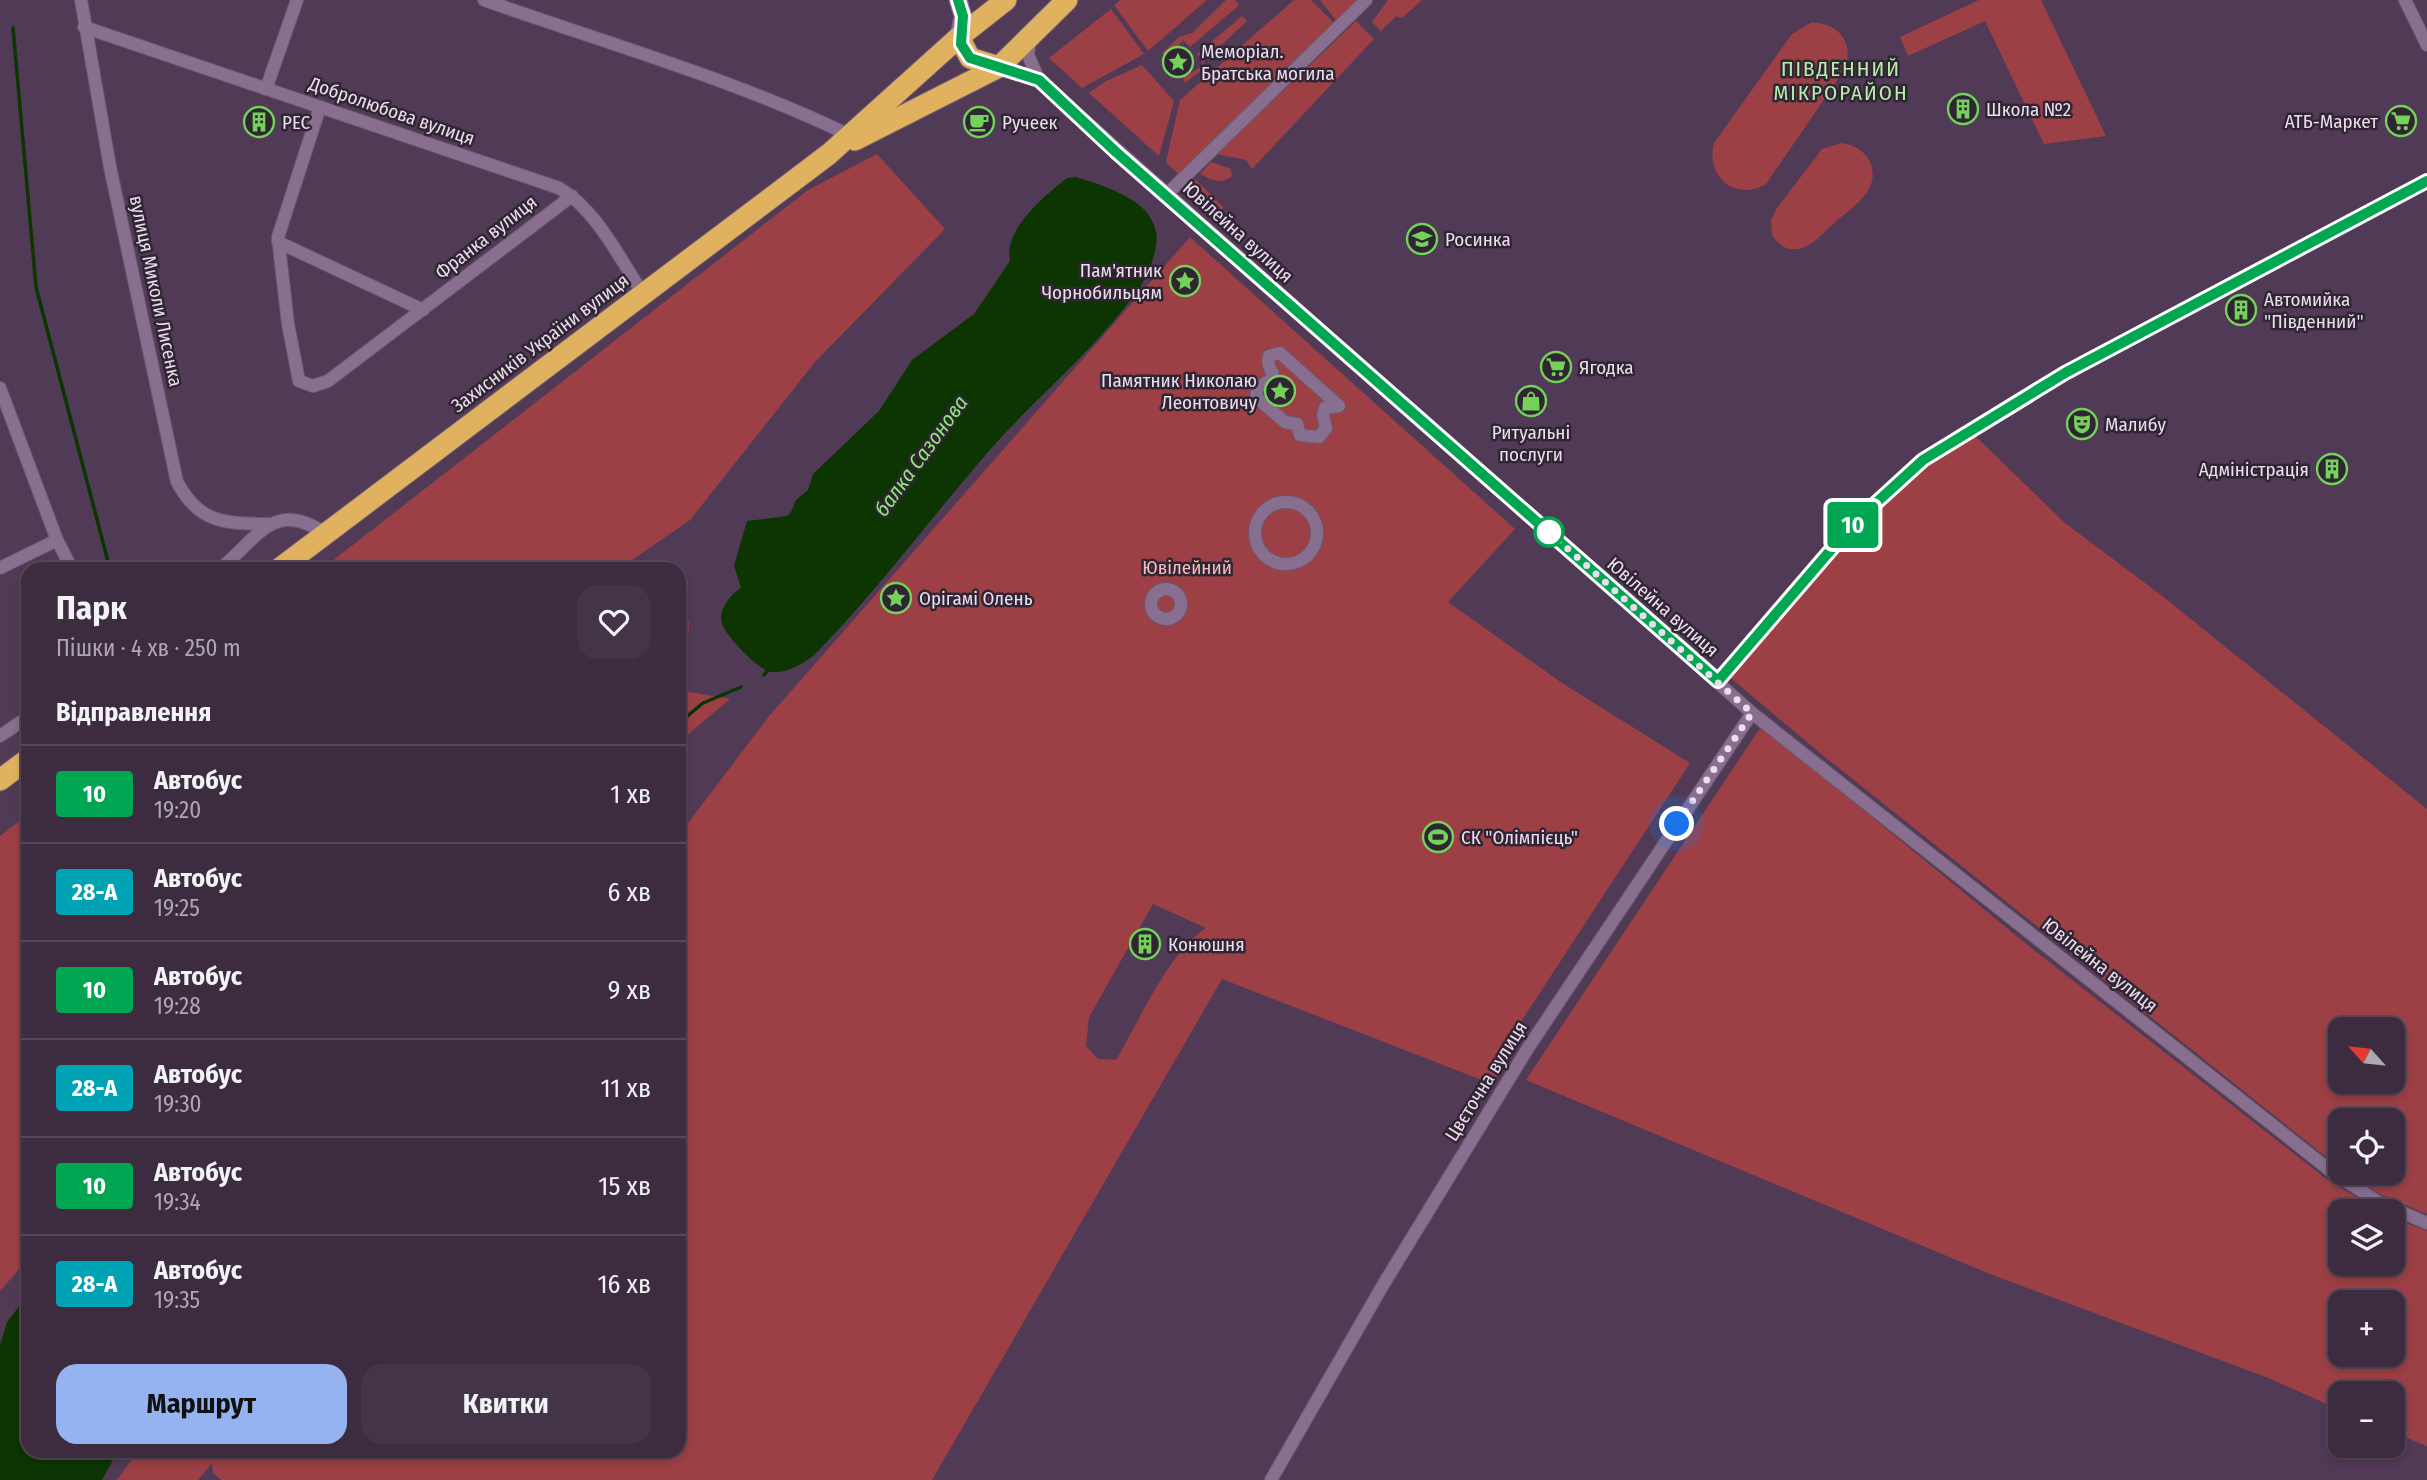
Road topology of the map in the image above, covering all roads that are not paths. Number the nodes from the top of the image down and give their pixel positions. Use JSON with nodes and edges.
{"nodes":[{"id":1,"x":81,"y":0,"type":"edge"},
{"id":2,"x":297,"y":0,"type":"edge"},
{"id":3,"x":484,"y":0,"type":"edge"},
{"id":4,"x":1006,"y":0,"type":"edge"},
{"id":5,"x":1366,"y":0,"type":"edge"},
{"id":6,"x":2405,"y":0,"type":"edge"},
{"id":7,"x":1066,"y":3,"type":"edge"},
{"id":8,"x":963,"y":13,"type":"edge"},
{"id":9,"x":84,"y":27,"type":"junction"},
{"id":10,"x":1032,"y":32,"type":"junction"},
{"id":11,"x":2427,"y":45,"type":"edge"},
{"id":12,"x":999,"y":67,"type":"junction"},
{"id":13,"x":1039,"y":80,"type":"junction"},
{"id":14,"x":266,"y":89,"type":"junction"},
{"id":15,"x":320,"y":107,"type":"junction"},
{"id":16,"x":849,"y":135,"type":"junction"},
{"id":17,"x":829,"y":153,"type":"junction"},
{"id":18,"x":2427,"y":181,"type":"edge"},
{"id":19,"x":1167,"y":194,"type":"junction"},
{"id":20,"x":572,"y":195,"type":"junction"},
{"id":21,"x":278,"y":242,"type":"junction"},
{"id":22,"x":643,"y":294,"type":"junction"},
{"id":23,"x":423,"y":310,"type":"junction"},
{"id":24,"x":0,"y":388,"type":"edge"},
{"id":25,"x":1316,"y":437,"type":"joint"},
{"id":26,"x":268,"y":524,"type":"junction"},
{"id":27,"x":1254,"y":531,"type":"joint"},
{"id":28,"x":326,"y":534,"type":"junction"},
{"id":29,"x":57,"y":540,"type":"junction"},
{"id":30,"x":68,"y":562,"type":"edge"},
{"id":31,"x":227,"y":562,"type":"edge"},
{"id":32,"x":288,"y":562,"type":"edge"},
{"id":33,"x":0,"y":568,"type":"edge"},
{"id":34,"x":1718,"y":681,"type":"junction"},
{"id":35,"x":1752,"y":713,"type":"junction"},
{"id":36,"x":21,"y":722,"type":"edge"},
{"id":37,"x":0,"y":736,"type":"edge"},
{"id":38,"x":21,"y":764,"type":"edge"},
{"id":39,"x":0,"y":780,"type":"edge"},
{"id":40,"x":2427,"y":1223,"type":"edge"},
{"id":41,"x":1271,"y":1480,"type":"edge"}],
"edges":[{"from":1,"to":9,"type":"street","name":"вулиця Миколи Лисенка"},
{"from":2,"to":14,"type":"street"},
{"from":3,"to":16,"type":"street"},
{"from":4,"to":8,"type":"highway","name":"Захисників України вулиця"},
{"from":5,"to":19,"type":"street"},
{"from":6,"to":11,"type":"street"},
{"from":7,"to":10,"type":"highway","name":"Захисників України вулиця"},
{"from":8,"to":12,"type":"highway"},
{"from":8,"to":16,"type":"highway","name":"Захисників України вулиця"},
{"from":9,"to":14,"type":"street","name":"Добролюбова вулиця"},
{"from":9,"to":26,"type":"street","name":"вулиця Миколи Лисенка"},
{"from":10,"to":12,"type":"highway","name":"Захисників України вулиця"},
{"from":10,"to":13,"type":"street","name":"Ювілейна вулиця"},
{"from":12,"to":13,"type":"street","name":"Ювілейна вулиця"},
{"from":12,"to":17,"type":"highway","name":"Захисників України вулиця"},
{"from":13,"to":19,"type":"street","name":"Ювілейна вулиця"},
{"from":14,"to":15,"type":"street","name":"Добролюбова вулиця"},
{"from":15,"to":20,"type":"street","name":"Добролюбова вулиця"},
{"from":15,"to":21,"type":"street","name":"Франка вулиця"},
{"from":16,"to":17,"type":"highway","name":"Захисників України вулиця"},
{"from":17,"to":22,"type":"highway","name":"Захисників України вулиця"},
{"from":18,"to":34,"type":"street"},
{"from":19,"to":34,"type":"street","name":"Ювілейна вулиця"},
{"from":20,"to":22,"type":"street"},
{"from":20,"to":23,"type":"street","name":"Франка вулиця"},
{"from":21,"to":23,"type":"street"},
{"from":21,"to":23,"type":"street","name":"Франка вулиця"},
{"from":22,"to":28,"type":"highway","name":"Захисників України вулиця"},
{"from":24,"to":29,"type":"street"},
{"from":25,"to":25,"type":"street"},
{"from":26,"to":28,"type":"street","name":"вулиця Миколи Лисенка"},
{"from":26,"to":31,"type":"street"},
{"from":27,"to":27,"type":"street"},
{"from":28,"to":32,"type":"highway","name":"Захисників України вулиця"},
{"from":29,"to":30,"type":"street"},
{"from":29,"to":33,"type":"street"},
{"from":34,"to":35,"type":"street","name":"Ювілейна вулиця"},
{"from":35,"to":40,"type":"street","name":"Ювілейна вулиця"},
{"from":35,"to":41,"type":"street","name":"Цвєточна вулиця"},
{"from":36,"to":37,"type":"street"},
{"from":38,"to":39,"type":"highway"}]}
